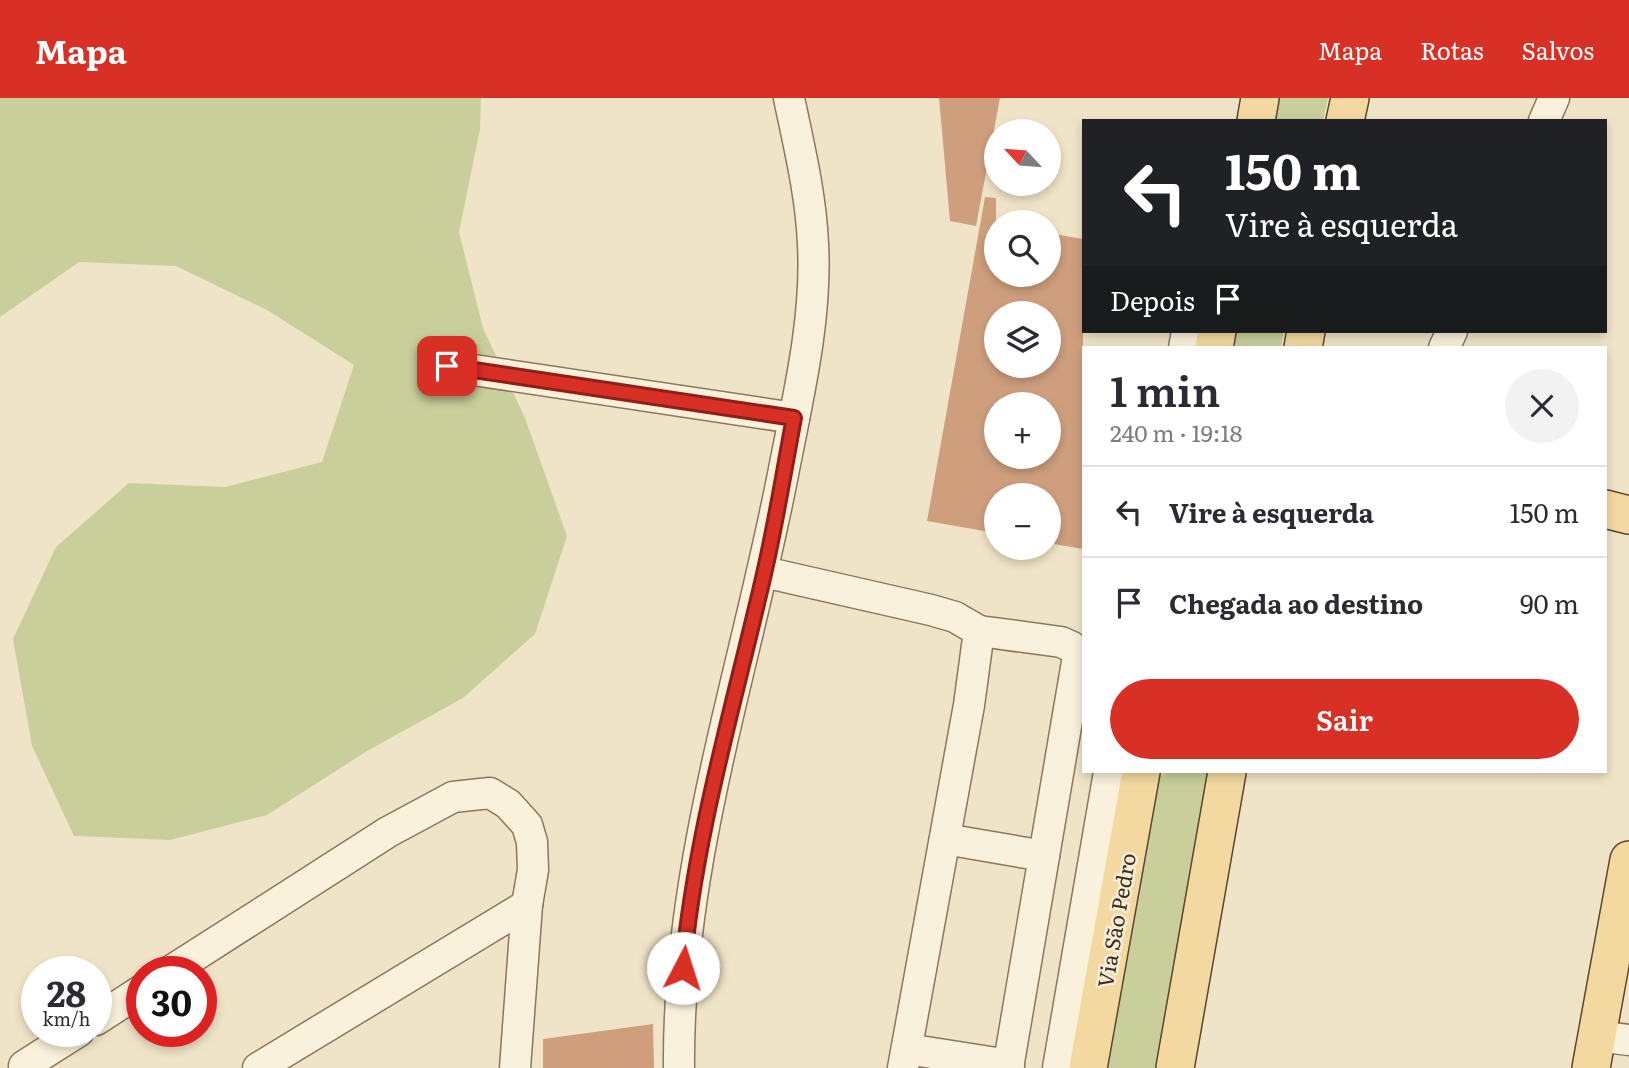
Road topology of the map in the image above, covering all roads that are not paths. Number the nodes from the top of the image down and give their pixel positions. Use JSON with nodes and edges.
{"nodes":[{"id":1,"x":789,"y":98,"type":"edge"},
{"id":2,"x":1260,"y":98,"type":"edge"},
{"id":3,"x":1350,"y":98,"type":"edge"},
{"id":4,"x":1554,"y":98,"type":"edge"},
{"id":5,"x":1256,"y":119,"type":"edge"},
{"id":6,"x":1345,"y":119,"type":"edge"},
{"id":7,"x":1545,"y":119,"type":"edge"},
{"id":8,"x":447,"y":366,"type":"dead end"},
{"id":9,"x":794,"y":418,"type":"junction"},
{"id":10,"x":1607,"y":510,"type":"edge"},
{"id":11,"x":1629,"y":515,"type":"edge"},
{"id":12,"x":764,"y":572,"type":"junction"},
{"id":13,"x":979,"y":631,"type":"junction"},
{"id":14,"x":1109,"y":773,"type":"edge"},
{"id":15,"x":1141,"y":773,"type":"edge"},
{"id":16,"x":1227,"y":773,"type":"edge"},
{"id":17,"x":945,"y":839,"type":"junction"},
{"id":18,"x":1044,"y":856,"type":"junction"},
{"id":19,"x":1629,"y":860,"type":"edge"},
{"id":20,"x":527,"y":905,"type":"junction"},
{"id":21,"x":194,"y":956,"type":"edge"},
{"id":22,"x":54,"y":1047,"type":"edge"},
{"id":23,"x":1606,"y":1048,"type":"edge"},
{"id":24,"x":905,"y":1058,"type":"edge"},
{"id":25,"x":24,"y":1066,"type":"edge"},
{"id":26,"x":1008,"y":1066,"type":"edge"},
{"id":27,"x":258,"y":1068,"type":"edge"},
{"id":28,"x":516,"y":1068,"type":"edge"},
{"id":29,"x":679,"y":1068,"type":"edge"},
{"id":30,"x":1058,"y":1068,"type":"edge"},
{"id":31,"x":1088,"y":1068,"type":"edge"},
{"id":32,"x":1175,"y":1068,"type":"edge"}],
"edges":[{"from":1,"to":9,"type":"street"},
{"from":2,"to":5,"type":"main road"},
{"from":3,"to":6,"type":"main road"},
{"from":4,"to":7,"type":"street"},
{"from":8,"to":9,"type":"street"},
{"from":9,"to":12,"type":"street"},
{"from":10,"to":11,"type":"main road"},
{"from":12,"to":13,"type":"street"},
{"from":12,"to":29,"type":"street"},
{"from":13,"to":17,"type":"street"},
{"from":13,"to":18,"type":"street"},
{"from":14,"to":30,"type":"street"},
{"from":15,"to":31,"type":"main road","name":"Via São Pedro"},
{"from":16,"to":32,"type":"main road"},
{"from":17,"to":18,"type":"street"},
{"from":17,"to":24,"type":"street"},
{"from":18,"to":26,"type":"street"},
{"from":19,"to":23,"type":"main road"},
{"from":20,"to":21,"type":"street"},
{"from":20,"to":27,"type":"street"},
{"from":20,"to":28,"type":"street"},
{"from":22,"to":25,"type":"street"},
{"from":24,"to":26,"type":"street"}]}
